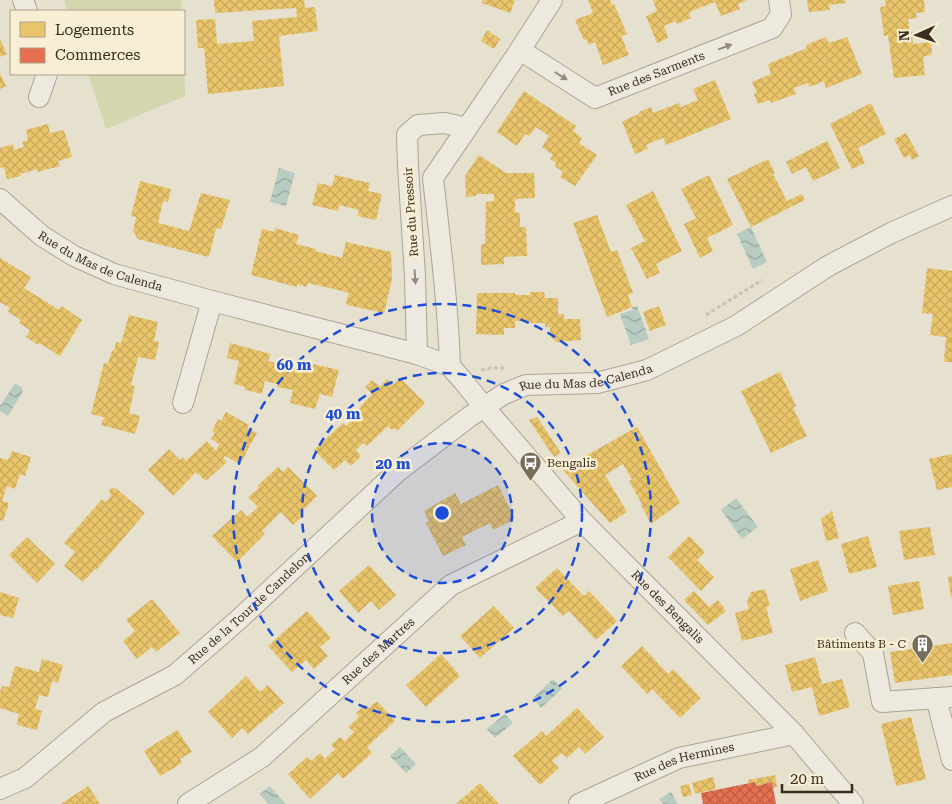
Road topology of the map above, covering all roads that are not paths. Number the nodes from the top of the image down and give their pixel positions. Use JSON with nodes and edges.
{"nodes":[{"id":1,"x":552,"y":0,"type":"edge"},
{"id":2,"x":779,"y":0,"type":"edge"},
{"id":3,"x":520,"y":50,"type":"junction"},
{"id":4,"x":48,"y":75,"type":"edge"},
{"id":5,"x":39,"y":97,"type":"dead end"},
{"id":6,"x":467,"y":128,"type":"junction"},
{"id":7,"x":0,"y":200,"type":"edge"},
{"id":8,"x":952,"y":206,"type":"edge"},
{"id":9,"x":212,"y":301,"type":"junction"},
{"id":10,"x":417,"y":354,"type":"junction"},
{"id":11,"x":450,"y":366,"type":"junction"},
{"id":12,"x":183,"y":403,"type":"dead end"},
{"id":13,"x":484,"y":407,"type":"junction"},
{"id":14,"x":582,"y":521,"type":"junction"},
{"id":15,"x":854,"y":633,"type":"dead end"},
{"id":16,"x":944,"y":698,"type":"edge"},
{"id":17,"x":794,"y":734,"type":"junction"},
{"id":18,"x":952,"y":760,"type":"edge"},
{"id":19,"x":0,"y":789,"type":"edge"},
{"id":20,"x":188,"y":804,"type":"edge"},
{"id":21,"x":579,"y":804,"type":"edge"},
{"id":22,"x":853,"y":804,"type":"edge"}],
"edges":[{"from":1,"to":3,"type":"street","name":"Rue du Pressoir"},
{"from":3,"to":2,"type":"street","name":"Rue des Sarments","one_way":true},
{"from":3,"to":6,"type":"street","name":"Rue du Pressoir"},
{"from":4,"to":5,"type":"street"},
{"from":6,"to":10,"type":"street","name":"Rue du Pressoir","one_way":true},
{"from":6,"to":11,"type":"street","name":"Rue du Pressoir"},
{"from":7,"to":9,"type":"street","name":"Rue du Mas de Calenda"},
{"from":8,"to":13,"type":"street","name":"Rue du Mas de Calenda"},
{"from":9,"to":10,"type":"street","name":"Rue du Mas de Calenda"},
{"from":9,"to":12,"type":"street"},
{"from":10,"to":11,"type":"street","name":"Rue du Mas de Calenda"},
{"from":11,"to":13,"type":"street","name":"Rue du Mas de Calenda"},
{"from":13,"to":14,"type":"street","name":"Rue des Bengalis"},
{"from":13,"to":19,"type":"street","name":"Rue de la Tour de Candelon"},
{"from":14,"to":17,"type":"street","name":"Rue des Bengalis"},
{"from":14,"to":20,"type":"street","name":"Rue des Martres"},
{"from":15,"to":16,"type":"street"},
{"from":16,"to":18,"type":"street"},
{"from":17,"to":21,"type":"street","name":"Rue des Hermines"},
{"from":17,"to":22,"type":"street","name":"Rue des Bengalis"}]}
